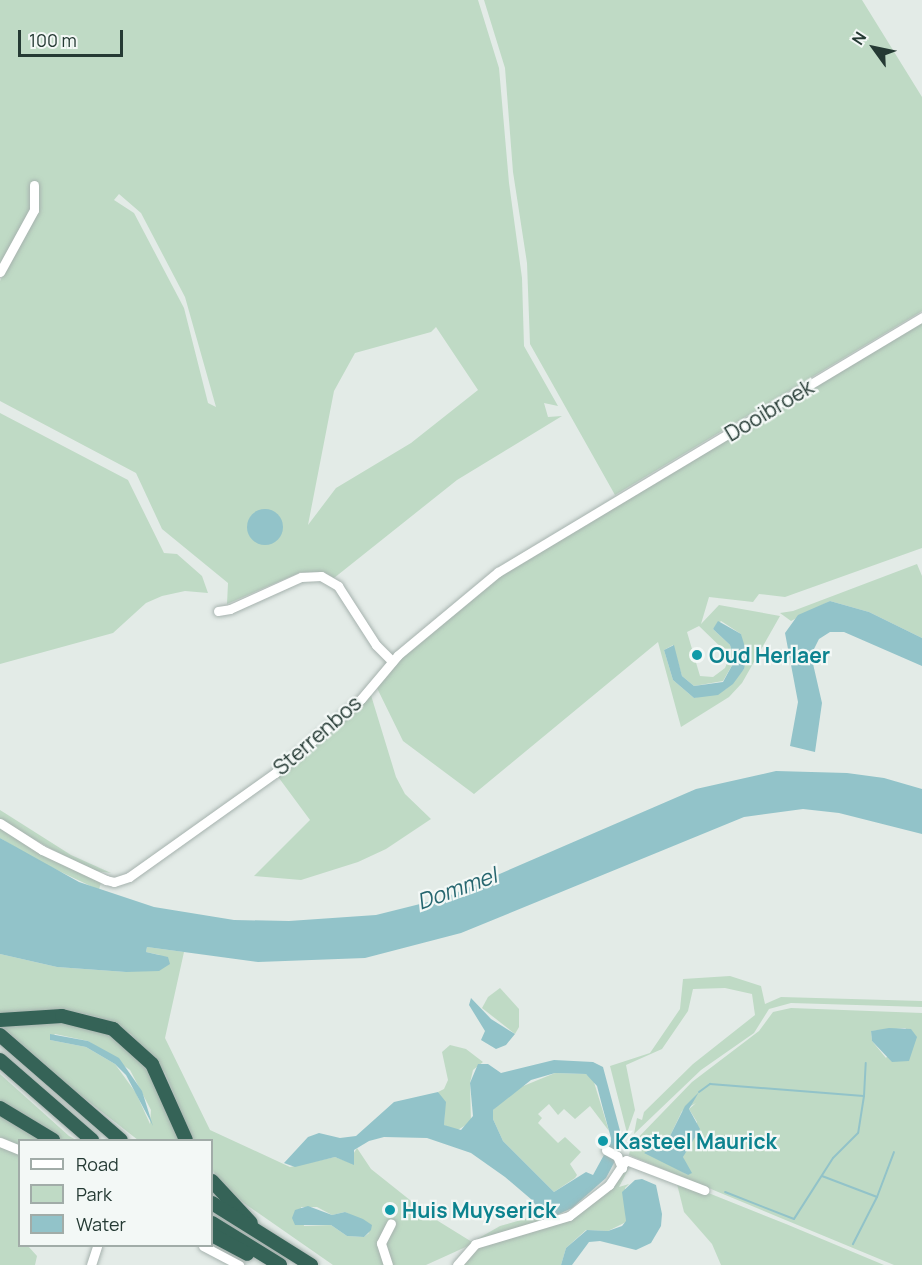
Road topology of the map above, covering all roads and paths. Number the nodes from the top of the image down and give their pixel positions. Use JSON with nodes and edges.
{"nodes":[{"id":1,"x":34,"y":185,"type":"dead end"},
{"id":2,"x":0,"y":272,"type":"edge"},
{"id":3,"x":922,"y":317,"type":"edge"},
{"id":4,"x":614,"y":501,"type":"joint"},
{"id":5,"x":218,"y":611,"type":"dead end"},
{"id":6,"x":392,"y":661,"type":"junction"},
{"id":7,"x":0,"y":823,"type":"edge"},
{"id":8,"x":0,"y":1020,"type":"edge"},
{"id":9,"x":0,"y":1035,"type":"edge"},
{"id":10,"x":0,"y":1060,"type":"edge"},
{"id":11,"x":0,"y":1108,"type":"edge"},
{"id":12,"x":51,"y":1139,"type":"edge"},
{"id":13,"x":91,"y":1139,"type":"edge"},
{"id":14,"x":120,"y":1139,"type":"edge"},
{"id":15,"x":186,"y":1139,"type":"edge"},
{"id":16,"x":0,"y":1142,"type":"edge"},
{"id":17,"x":18,"y":1149,"type":"edge"},
{"id":18,"x":610,"y":1152,"type":"dead end"},
{"id":19,"x":622,"y":1168,"type":"junction"},
{"id":20,"x":213,"y":1181,"type":"edge"},
{"id":21,"x":704,"y":1190,"type":"dead end"},
{"id":22,"x":213,"y":1204,"type":"edge"},
{"id":23,"x":391,"y":1223,"type":"dead end"},
{"id":24,"x":213,"y":1224,"type":"edge"},
{"id":25,"x":213,"y":1236,"type":"edge"},
{"id":26,"x":263,"y":1236,"type":"junction"},
{"id":27,"x":96,"y":1247,"type":"edge"},
{"id":28,"x":207,"y":1247,"type":"edge"},
{"id":29,"x":92,"y":1265,"type":"edge"},
{"id":30,"x":238,"y":1265,"type":"edge"},
{"id":31,"x":267,"y":1265,"type":"edge"},
{"id":32,"x":280,"y":1265,"type":"edge"},
{"id":33,"x":311,"y":1265,"type":"edge"},
{"id":34,"x":388,"y":1265,"type":"edge"},
{"id":35,"x":457,"y":1265,"type":"edge"}],
"edges":[{"from":1,"to":2,"type":"street"},
{"from":3,"to":4,"type":"street","name":"Dooibroek"},
{"from":4,"to":6,"type":"street","name":"Sterrenbos"},
{"from":5,"to":6,"type":"street"},
{"from":6,"to":7,"type":"street","name":"Sterrenbos"},
{"from":8,"to":15,"type":"highway"},
{"from":9,"to":14,"type":"highway"},
{"from":10,"to":13,"type":"highway"},
{"from":11,"to":12,"type":"highway"},
{"from":16,"to":17,"type":"street"},
{"from":18,"to":19,"type":"street"},
{"from":19,"to":21,"type":"street"},
{"from":19,"to":35,"type":"street"},
{"from":20,"to":26,"type":"highway"},
{"from":22,"to":26,"type":"highway"},
{"from":23,"to":34,"type":"street"},
{"from":24,"to":32,"type":"highway"},
{"from":25,"to":31,"type":"highway"},
{"from":26,"to":33,"type":"highway"},
{"from":27,"to":29,"type":"street"},
{"from":28,"to":30,"type":"street"}]}
